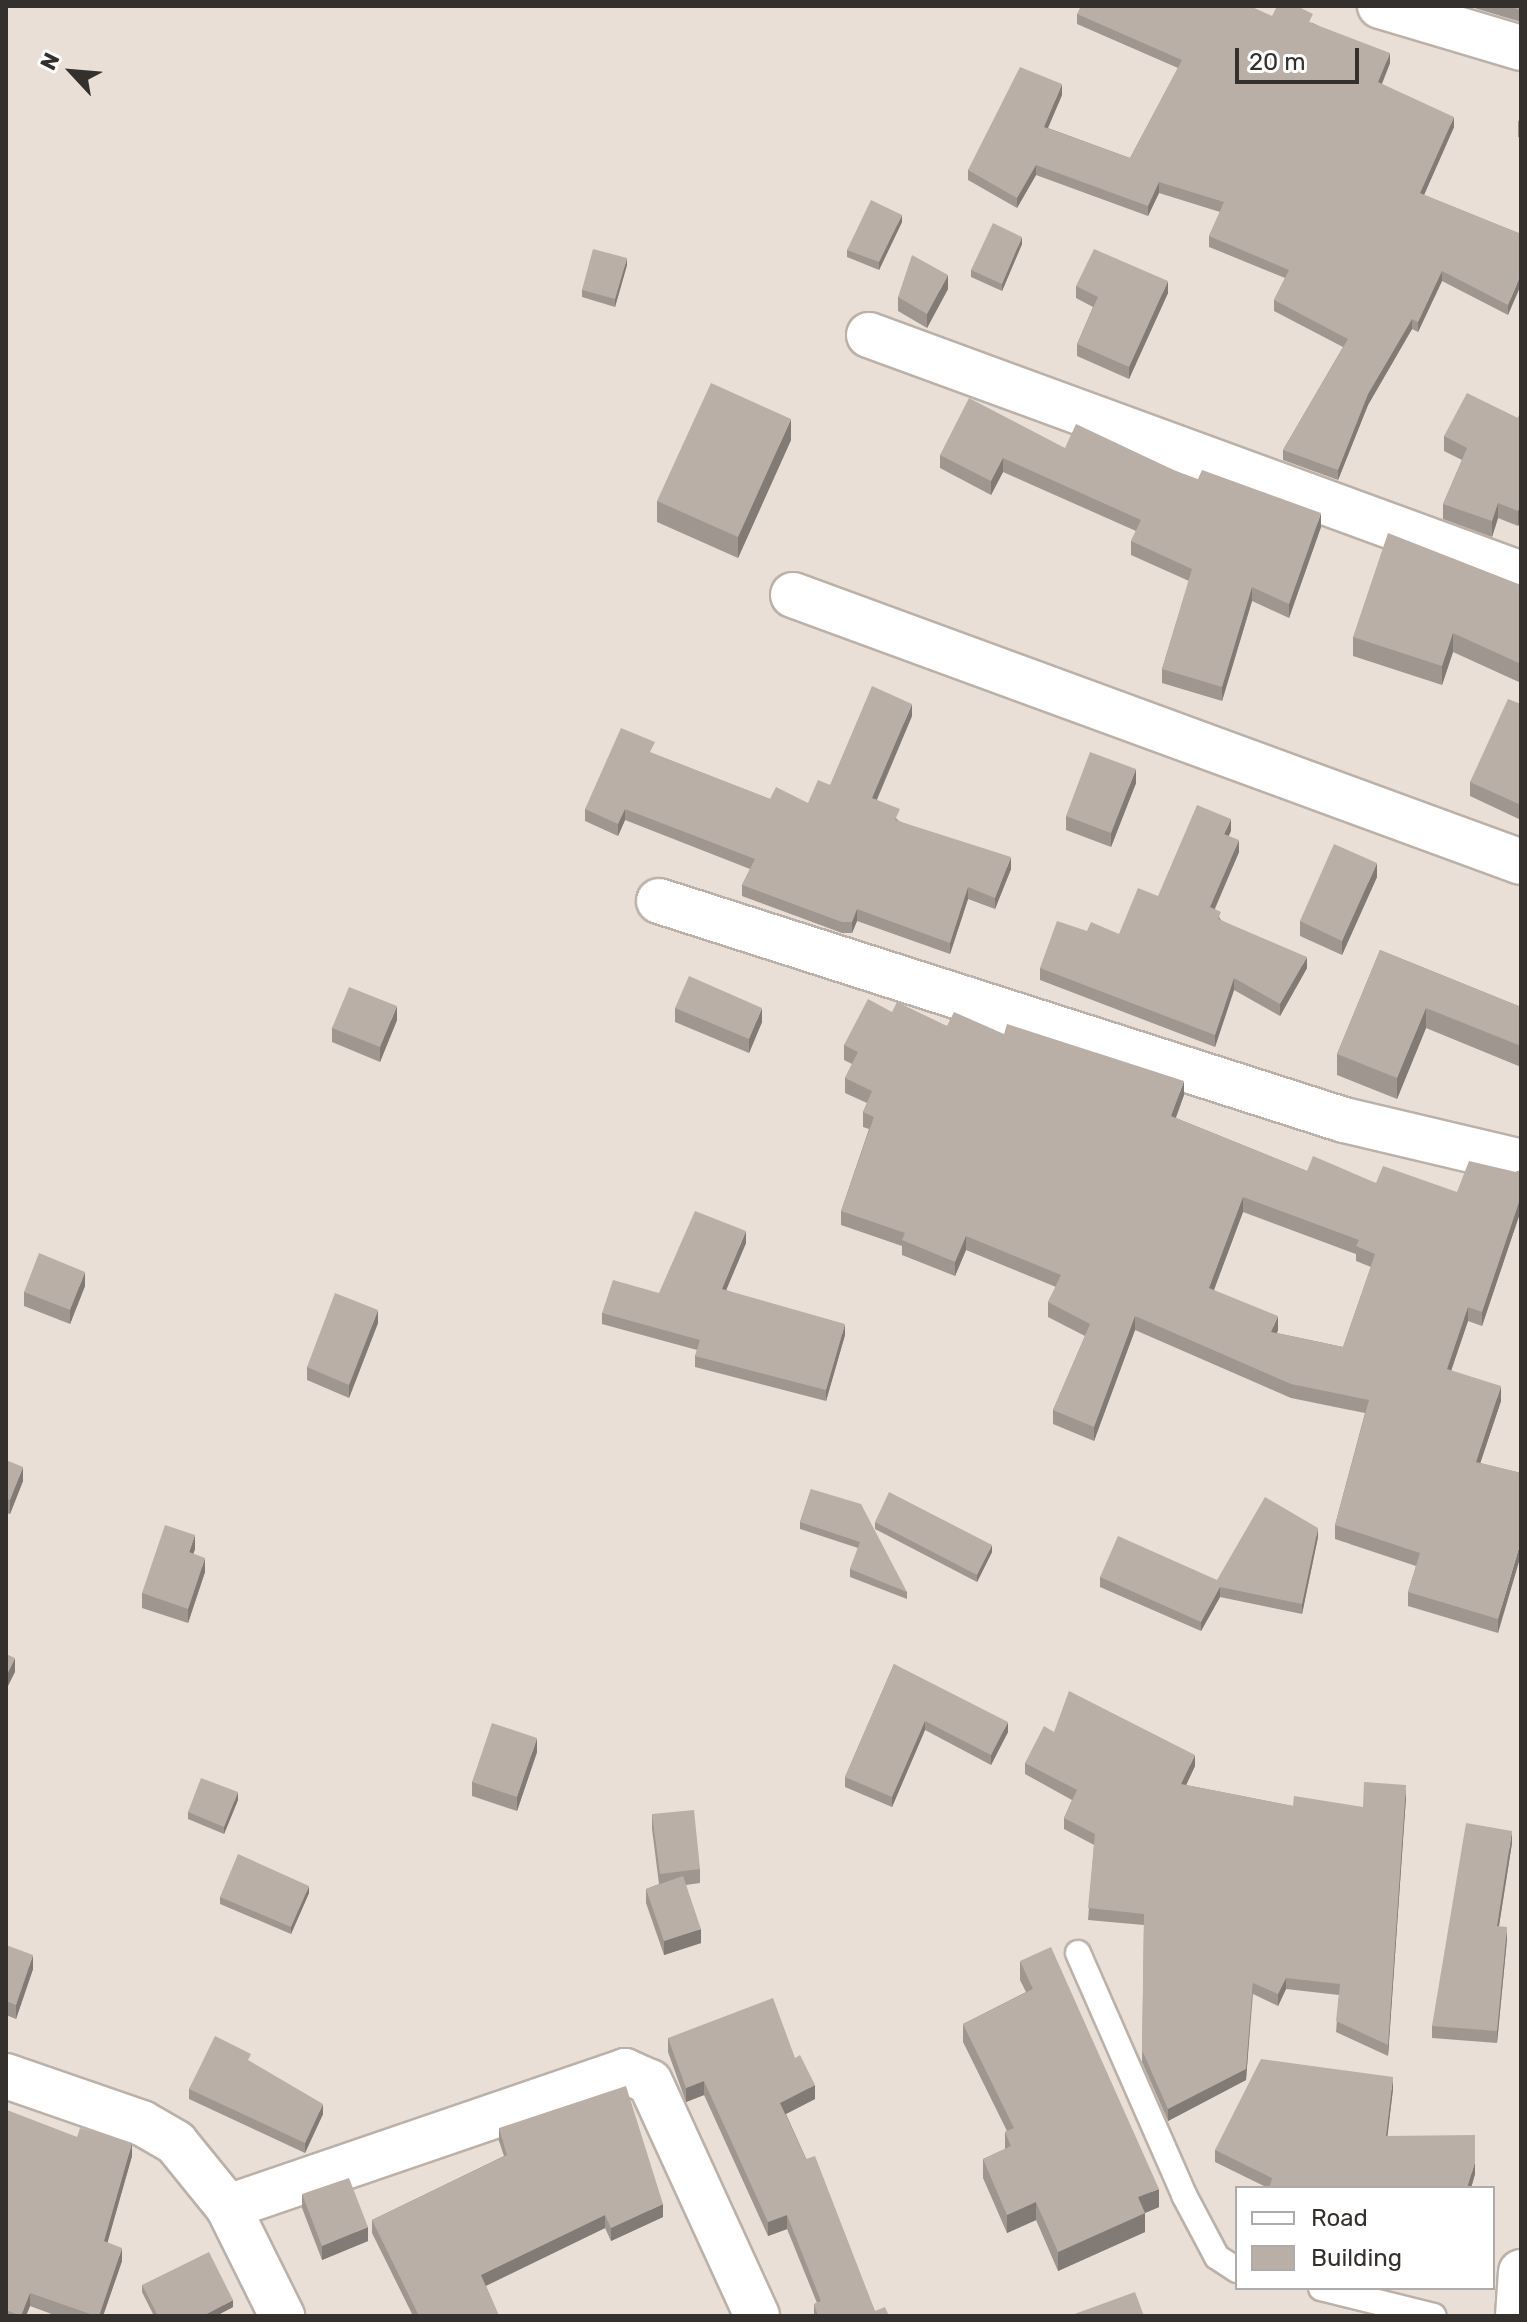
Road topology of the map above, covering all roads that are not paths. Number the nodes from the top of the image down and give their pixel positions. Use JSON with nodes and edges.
{"nodes":[{"id":1,"x":1380,"y":6,"type":"edge"},
{"id":2,"x":1521,"y":48,"type":"edge"},
{"id":3,"x":869,"y":335,"type":"dead end"},
{"id":4,"x":1521,"y":574,"type":"edge"},
{"id":5,"x":793,"y":595,"type":"dead end"},
{"id":6,"x":1521,"y":862,"type":"edge"},
{"id":7,"x":659,"y":901,"type":"dead end"},
{"id":8,"x":1521,"y":1162,"type":"edge"},
{"id":9,"x":1078,"y":1953,"type":"dead end"},
{"id":10,"x":6,"y":2076,"type":"edge"},
{"id":11,"x":228,"y":2207,"type":"junction"},
{"id":12,"x":1235,"y":2269,"type":"edge"},
{"id":13,"x":1521,"y":2272,"type":"edge"},
{"id":14,"x":1329,"y":2290,"type":"edge"},
{"id":15,"x":282,"y":2316,"type":"edge"},
{"id":16,"x":757,"y":2316,"type":"edge"},
{"id":17,"x":1434,"y":2316,"type":"edge"},
{"id":18,"x":1518,"y":2316,"type":"edge"}],
"edges":[{"from":1,"to":2,"type":"street"},
{"from":3,"to":4,"type":"street"},
{"from":5,"to":6,"type":"street"},
{"from":7,"to":8,"type":"street"},
{"from":9,"to":12,"type":"lane"},
{"from":10,"to":11,"type":"street"},
{"from":11,"to":15,"type":"street"},
{"from":11,"to":16,"type":"street"},
{"from":13,"to":18,"type":"street"},
{"from":14,"to":17,"type":"lane"}]}
